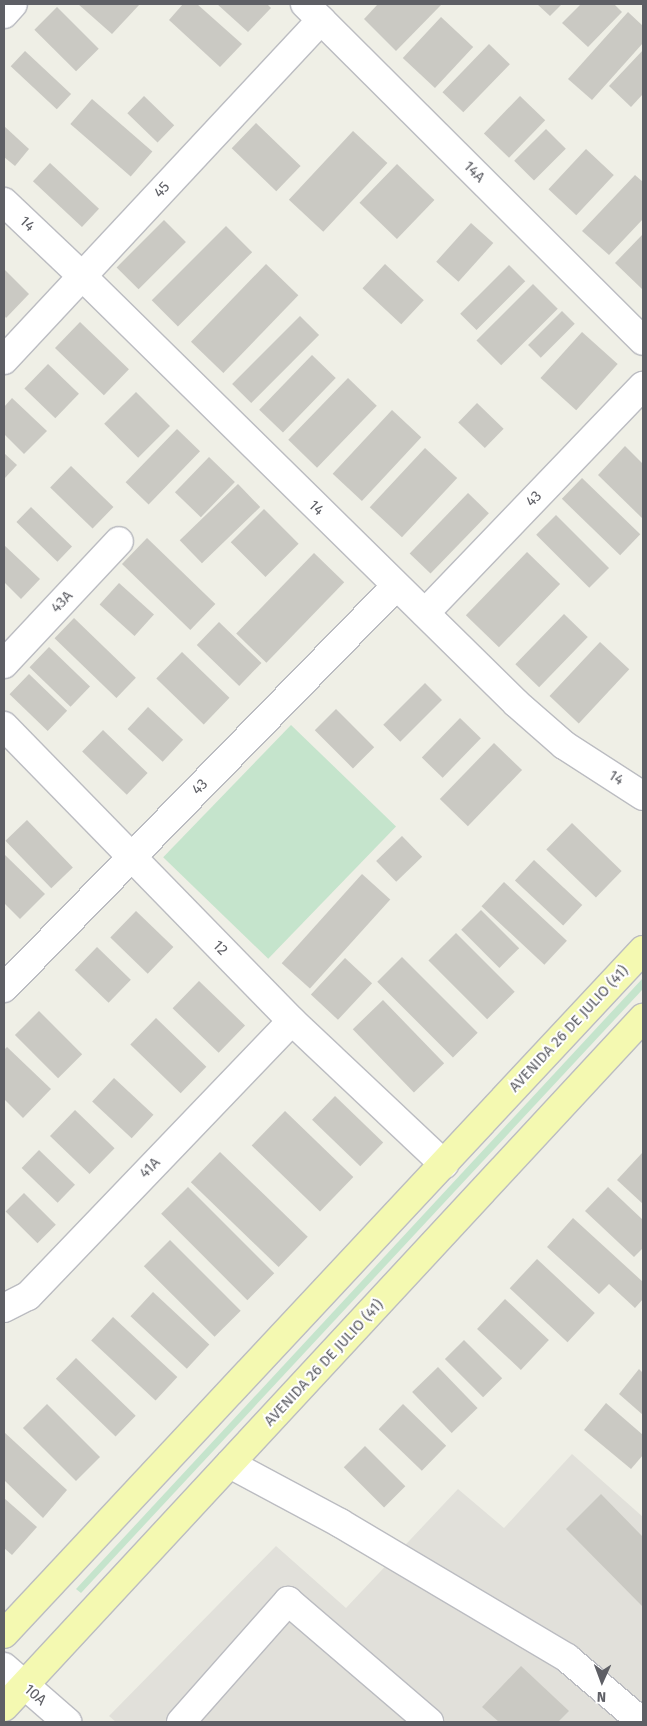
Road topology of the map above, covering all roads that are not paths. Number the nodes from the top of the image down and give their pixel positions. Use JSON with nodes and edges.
{"nodes":[{"id":1,"x":13,"y":4,"type":"edge"},
{"id":2,"x":313,"y":12,"type":"edge"},
{"id":3,"x":4,"y":14,"type":"edge"},
{"id":4,"x":4,"y":202,"type":"edge"},
{"id":5,"x":82,"y":276,"type":"junction"},
{"id":6,"x":643,"y":341,"type":"edge"},
{"id":7,"x":4,"y":360,"type":"edge"},
{"id":8,"x":643,"y":386,"type":"edge"},
{"id":9,"x":119,"y":541,"type":"dead end"},
{"id":10,"x":396,"y":586,"type":"junction"},
{"id":11,"x":426,"y":613,"type":"junction"},
{"id":12,"x":4,"y":664,"type":"edge"},
{"id":13,"x":4,"y":726,"type":"edge"},
{"id":14,"x":643,"y":796,"type":"edge"},
{"id":15,"x":131,"y":857,"type":"junction"},
{"id":16,"x":643,"y":950,"type":"edge"},
{"id":17,"x":4,"y":988,"type":"edge"},
{"id":18,"x":643,"y":1018,"type":"edge"},
{"id":19,"x":292,"y":1021,"type":"junction"},
{"id":20,"x":444,"y":1164,"type":"junction"},
{"id":21,"x":4,"y":1308,"type":"edge"},
{"id":22,"x":230,"y":1464,"type":"junction"},
{"id":23,"x":4,"y":1634,"type":"edge"},
{"id":24,"x":4,"y":1667,"type":"edge"},
{"id":25,"x":24,"y":1685,"type":"junction"},
{"id":26,"x":4,"y":1707,"type":"edge"},
{"id":27,"x":67,"y":1722,"type":"edge"},
{"id":28,"x":181,"y":1722,"type":"edge"},
{"id":29,"x":429,"y":1722,"type":"edge"},
{"id":30,"x":642,"y":1722,"type":"edge"}],
"edges":[{"from":1,"to":3,"type":"street"},
{"from":2,"to":5,"type":"street","name":"45"},
{"from":2,"to":6,"type":"street","name":"14A"},
{"from":4,"to":5,"type":"street","name":"14"},
{"from":5,"to":7,"type":"street","name":"45"},
{"from":5,"to":10,"type":"street","name":"14"},
{"from":8,"to":11,"type":"street","name":"43"},
{"from":9,"to":12,"type":"street","name":"43A"},
{"from":10,"to":11,"type":"street","name":"14"},
{"from":10,"to":15,"type":"street","name":"43"},
{"from":11,"to":14,"type":"street","name":"14"},
{"from":13,"to":15,"type":"street","name":"12"},
{"from":15,"to":17,"type":"street","name":"43"},
{"from":15,"to":19,"type":"street","name":"12"},
{"from":16,"to":20,"type":"main road","name":"AVENIDA 26 DE JULIO (41)"},
{"from":18,"to":22,"type":"main road","name":"AVENIDA 26 DE JULIO (41)"},
{"from":19,"to":20,"type":"street","name":"12"},
{"from":19,"to":21,"type":"street","name":"41A"},
{"from":20,"to":23,"type":"main road","name":"AVENIDA 26 DE JULIO (41)"},
{"from":22,"to":25,"type":"main road","name":"AVENIDA 26 DE JULIO (41)"},
{"from":22,"to":30,"type":"street"},
{"from":24,"to":25,"type":"street","name":"10A"},
{"from":25,"to":26,"type":"main road","name":"AVENIDA 26 DE JULIO (41)"},
{"from":25,"to":27,"type":"street","name":"10A"},
{"from":28,"to":29,"type":"street"}]}
